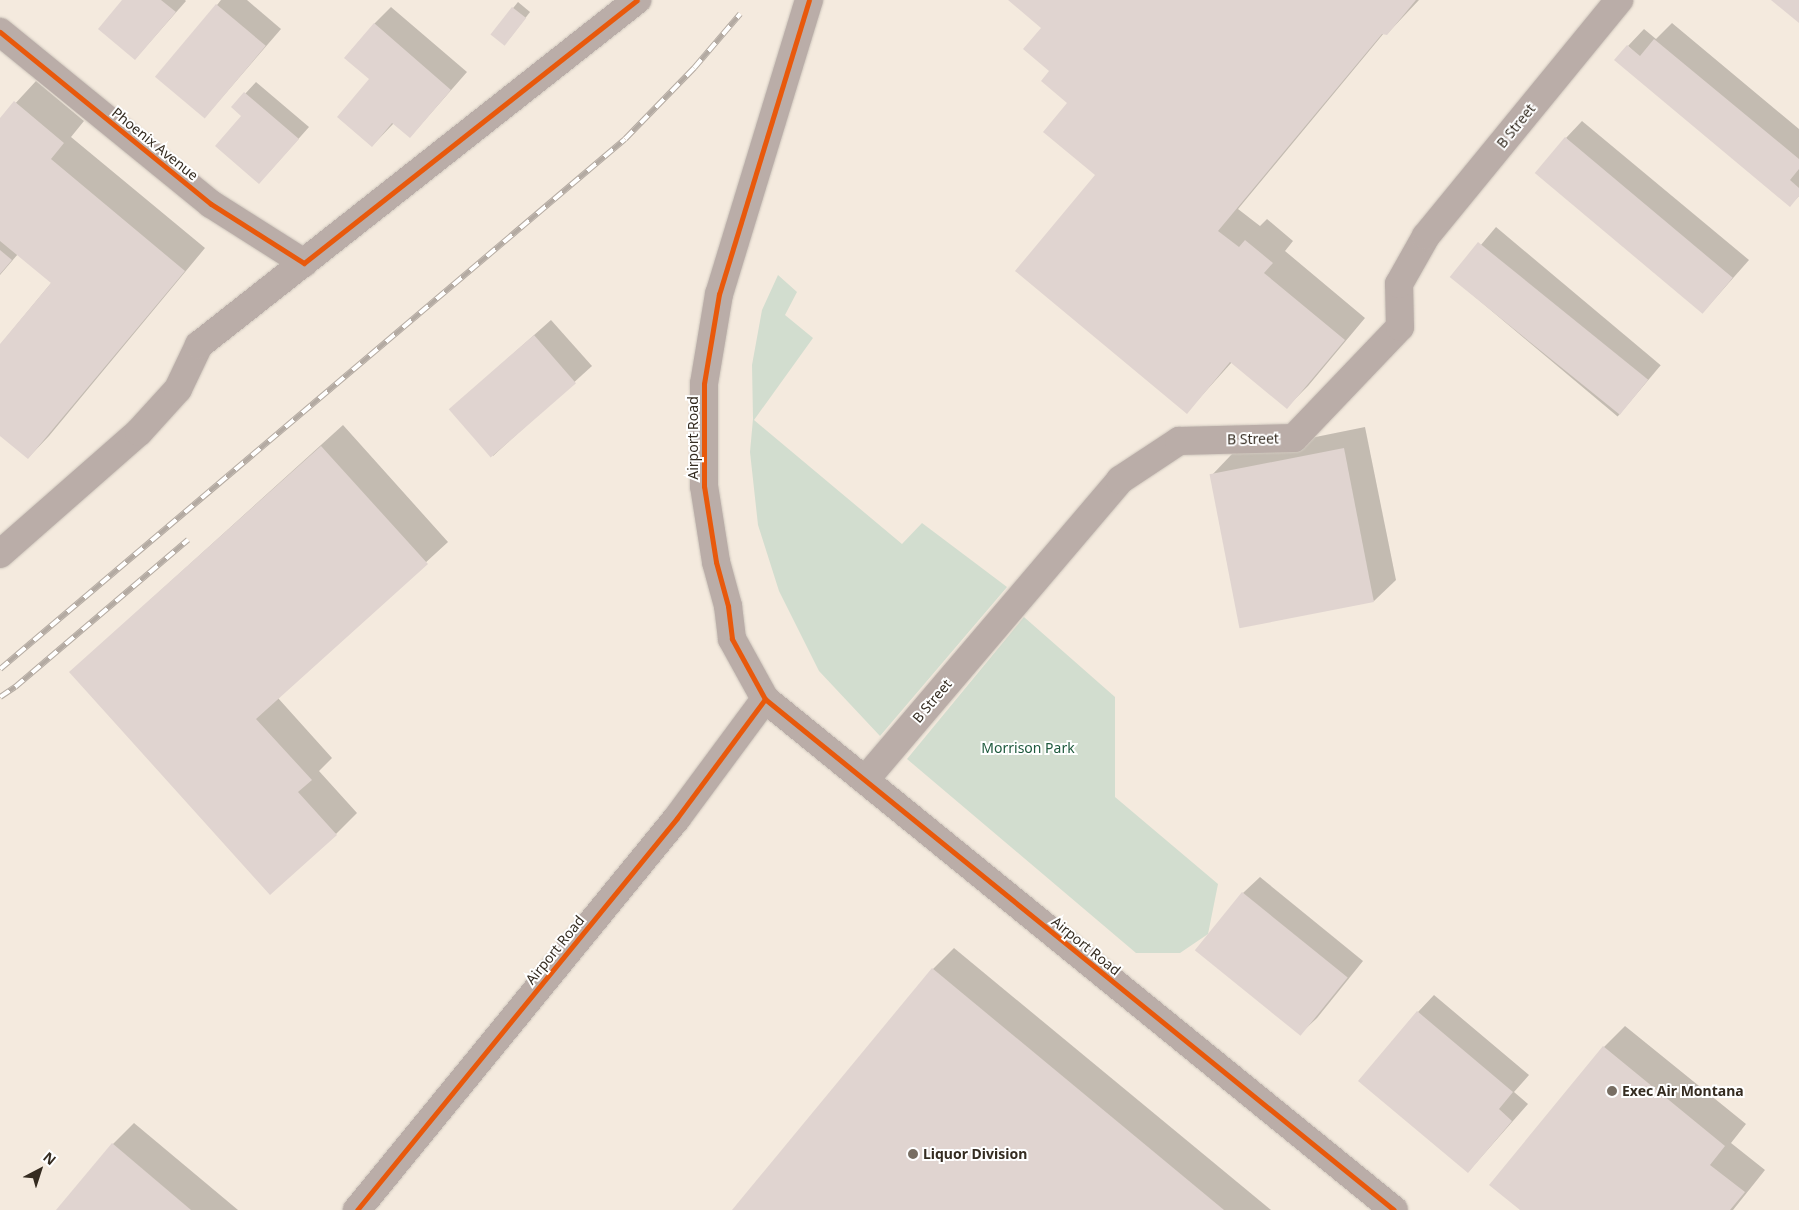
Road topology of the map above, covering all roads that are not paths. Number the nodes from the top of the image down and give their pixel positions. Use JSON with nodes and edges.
{"nodes":[{"id":1,"x":637,"y":0,"type":"edge"},
{"id":2,"x":809,"y":0,"type":"edge"},
{"id":3,"x":1619,"y":0,"type":"edge"},
{"id":4,"x":0,"y":32,"type":"edge"},
{"id":5,"x":304,"y":263,"type":"junction"},
{"id":6,"x":0,"y":554,"type":"edge"},
{"id":7,"x":765,"y":699,"type":"junction"},
{"id":8,"x":865,"y":780,"type":"junction"},
{"id":9,"x":357,"y":1210,"type":"edge"},
{"id":10,"x":1394,"y":1210,"type":"edge"}],
"edges":[{"from":1,"to":5,"type":"street"},
{"from":2,"to":7,"type":"street","name":"Airport Road"},
{"from":3,"to":8,"type":"street","name":"B Street"},
{"from":4,"to":5,"type":"street","name":"Phoenix Avenue"},
{"from":5,"to":6,"type":"street"},
{"from":7,"to":8,"type":"street","name":"Airport Road"},
{"from":7,"to":9,"type":"street","name":"Airport Road"},
{"from":8,"to":10,"type":"street","name":"Airport Road"}]}
